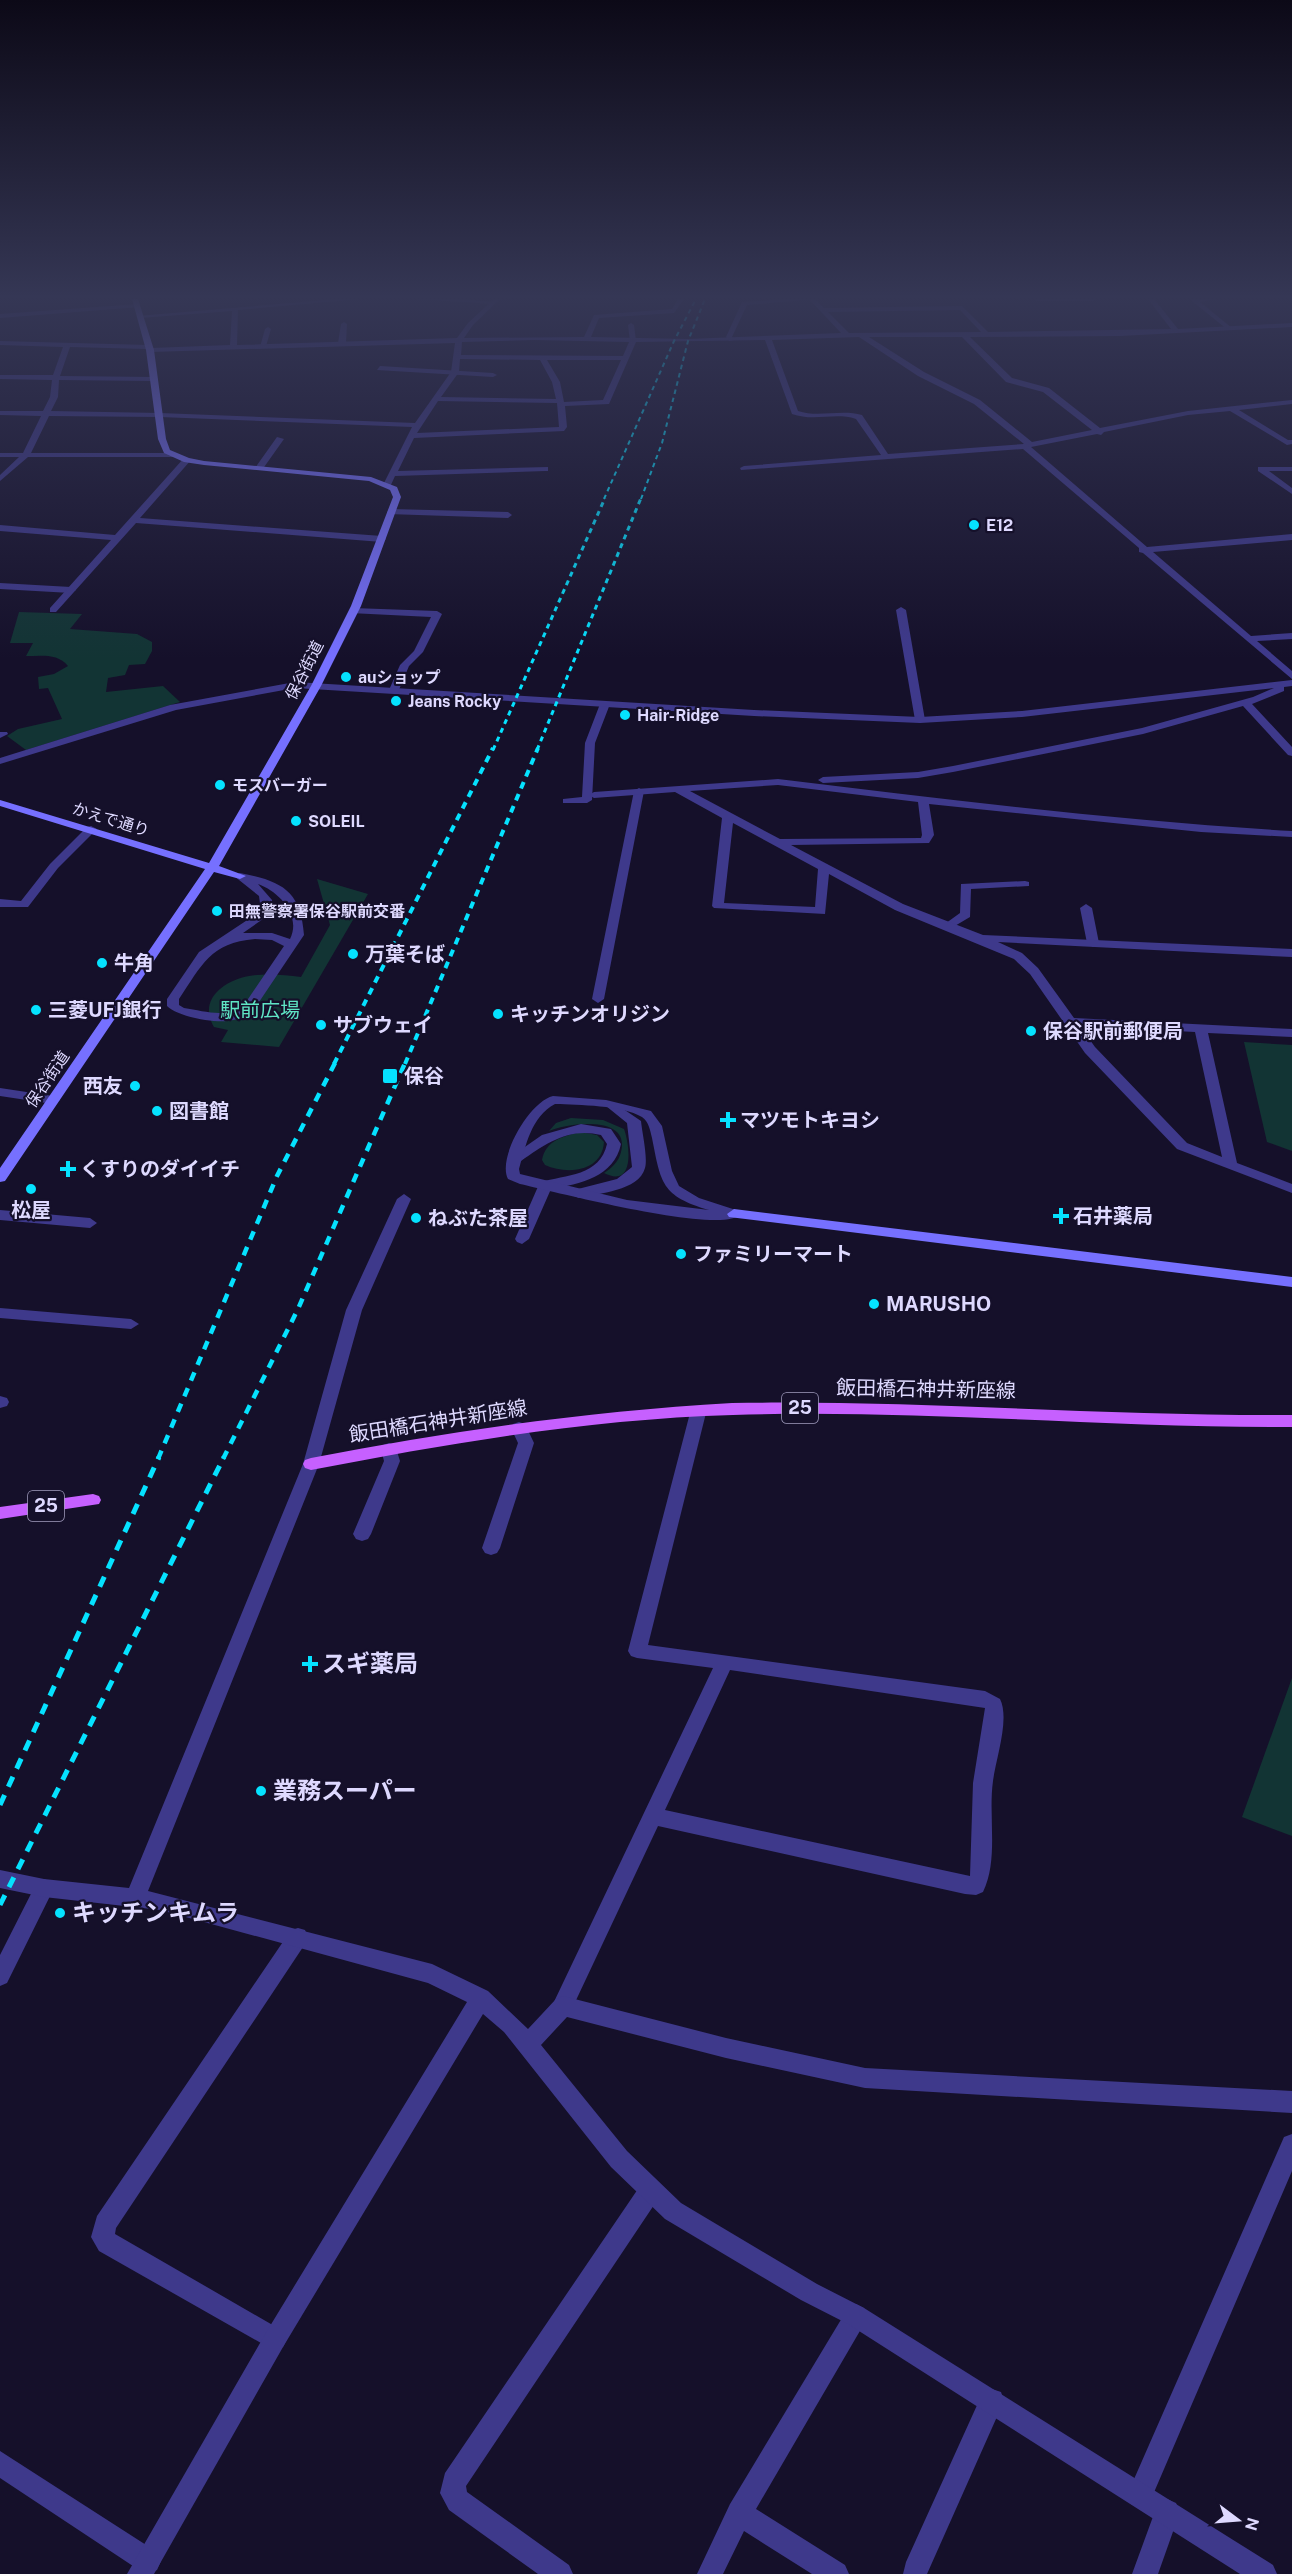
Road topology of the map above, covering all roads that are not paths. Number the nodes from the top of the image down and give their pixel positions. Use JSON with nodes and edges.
{"nodes":[{"id":1,"x":43,"y":419,"type":"edge"},
{"id":2,"x":160,"y":419,"type":"edge"},
{"id":3,"x":280,"y":419,"type":"edge"},
{"id":4,"x":421,"y":419,"type":"edge"},
{"id":5,"x":562,"y":419,"type":"edge"},
{"id":6,"x":860,"y":419,"type":"edge"},
{"id":7,"x":997,"y":419,"type":"edge"},
{"id":8,"x":1083,"y":419,"type":"edge"},
{"id":9,"x":1161,"y":419,"type":"edge"},
{"id":10,"x":1249,"y":419,"type":"edge"},
{"id":11,"x":417,"y":425,"type":"junction"},
{"id":12,"x":1101,"y":433,"type":"junction"},
{"id":13,"x":411,"y":436,"type":"junction"},
{"id":14,"x":280,"y":440,"type":"dead end"},
{"id":15,"x":1292,"y":442,"type":"edge"},
{"id":16,"x":1027,"y":445,"type":"junction"},
{"id":17,"x":0,"y":455,"type":"edge"},
{"id":18,"x":174,"y":455,"type":"junction"},
{"id":19,"x":25,"y":456,"type":"junction"},
{"id":20,"x":887,"y":458,"type":"junction"},
{"id":21,"x":187,"y":460,"type":"junction"},
{"id":22,"x":259,"y":468,"type":"junction"},
{"id":23,"x":545,"y":468,"type":"dead end"},
{"id":24,"x":744,"y":468,"type":"dead end"},
{"id":25,"x":1292,"y":470,"type":"edge"},
{"id":26,"x":393,"y":474,"type":"junction"},
{"id":27,"x":0,"y":480,"type":"edge"},
{"id":28,"x":387,"y":485,"type":"junction"},
{"id":29,"x":1292,"y":492,"type":"edge"},
{"id":30,"x":391,"y":512,"type":"junction"},
{"id":31,"x":508,"y":515,"type":"dead end"},
{"id":32,"x":133,"y":520,"type":"junction"},
{"id":33,"x":0,"y":528,"type":"edge"},
{"id":34,"x":1292,"y":537,"type":"edge"},
{"id":35,"x":117,"y":538,"type":"junction"},
{"id":36,"x":382,"y":539,"type":"junction"},
{"id":37,"x":1142,"y":550,"type":"junction"},
{"id":38,"x":0,"y":586,"type":"edge"},
{"id":39,"x":71,"y":590,"type":"junction"},
{"id":40,"x":53,"y":610,"type":"dead end"},
{"id":41,"x":901,"y":610,"type":"dead end"},
{"id":42,"x":353,"y":611,"type":"junction"},
{"id":43,"x":1292,"y":636,"type":"edge"},
{"id":44,"x":1248,"y":639,"type":"junction"},
{"id":45,"x":1289,"y":681,"type":"edge"},
{"id":46,"x":316,"y":686,"type":"junction"},
{"id":47,"x":394,"y":690,"type":"junction"},
{"id":48,"x":1245,"y":702,"type":"junction"},
{"id":49,"x":605,"y":704,"type":"junction"},
{"id":50,"x":920,"y":720,"type":"junction"},
{"id":51,"x":1291,"y":751,"type":"edge"},
{"id":52,"x":0,"y":760,"type":"edge"},
{"id":53,"x":778,"y":782,"type":"junction"},
{"id":54,"x":677,"y":789,"type":"junction"},
{"id":55,"x":639,"y":791,"type":"junction"},
{"id":56,"x":590,"y":795,"type":"junction"},
{"id":57,"x":923,"y":799,"type":"junction"},
{"id":58,"x":567,"y":801,"type":"dead end"},
{"id":59,"x":0,"y":803,"type":"edge"},
{"id":60,"x":728,"y":817,"type":"junction"},
{"id":61,"x":91,"y":829,"type":"junction"},
{"id":62,"x":1292,"y":834,"type":"edge"},
{"id":63,"x":780,"y":842,"type":"junction"},
{"id":64,"x":824,"y":866,"type":"junction"},
{"id":65,"x":212,"y":868,"type":"junction"},
{"id":66,"x":240,"y":876,"type":"junction"},
{"id":67,"x":1025,"y":884,"type":"dead end"},
{"id":68,"x":0,"y":903,"type":"edge"},
{"id":69,"x":1086,"y":908,"type":"dead end"},
{"id":70,"x":948,"y":926,"type":"junction"},
{"id":71,"x":980,"y":938,"type":"junction"},
{"id":72,"x":223,"y":941,"type":"junction"},
{"id":73,"x":1093,"y":943,"type":"junction"},
{"id":74,"x":291,"y":946,"type":"junction"},
{"id":75,"x":1292,"y":952,"type":"edge"},
{"id":76,"x":598,"y":999,"type":"dead end"},
{"id":77,"x":1069,"y":1022,"type":"junction"},
{"id":78,"x":1201,"y":1029,"type":"junction"},
{"id":79,"x":1292,"y":1033,"type":"edge"},
{"id":80,"x":0,"y":1092,"type":"edge"},
{"id":81,"x":53,"y":1100,"type":"junction"},
{"id":82,"x":613,"y":1106,"type":"junction"},
{"id":83,"x":516,"y":1158,"type":"junction"},
{"id":84,"x":1231,"y":1165,"type":"junction"},
{"id":85,"x":0,"y":1178,"type":"edge"},
{"id":86,"x":545,"y":1185,"type":"junction"},
{"id":87,"x":1292,"y":1189,"type":"edge"},
{"id":88,"x":579,"y":1193,"type":"junction"},
{"id":89,"x":404,"y":1199,"type":"dead end"},
{"id":90,"x":734,"y":1214,"type":"junction"},
{"id":91,"x":0,"y":1215,"type":"edge"},
{"id":92,"x":90,"y":1223,"type":"dead end"},
{"id":93,"x":522,"y":1239,"type":"dead end"},
{"id":94,"x":1292,"y":1282,"type":"edge"},
{"id":95,"x":0,"y":1313,"type":"edge"},
{"id":96,"x":131,"y":1324,"type":"dead end"},
{"id":97,"x":698,"y":1413,"type":"junction"},
{"id":98,"x":1292,"y":1421,"type":"edge"},
{"id":99,"x":519,"y":1428,"type":"junction"},
{"id":100,"x":389,"y":1449,"type":"junction"},
{"id":101,"x":311,"y":1464,"type":"junction"},
{"id":102,"x":93,"y":1500,"type":"dead end"},
{"id":103,"x":0,"y":1513,"type":"edge"},
{"id":104,"x":362,"y":1534,"type":"dead end"},
{"id":105,"x":491,"y":1548,"type":"dead end"},
{"id":106,"x":725,"y":1662,"type":"junction"},
{"id":107,"x":652,"y":1816,"type":"junction"},
{"id":108,"x":0,"y":1879,"type":"edge"},
{"id":109,"x":45,"y":1888,"type":"junction"},
{"id":110,"x":135,"y":1899,"type":"junction"},
{"id":111,"x":298,"y":1937,"type":"junction"},
{"id":112,"x":0,"y":1976,"type":"edge"},
{"id":113,"x":481,"y":1998,"type":"junction"},
{"id":114,"x":563,"y":2006,"type":"junction"},
{"id":115,"x":528,"y":2044,"type":"junction"},
{"id":116,"x":1292,"y":2102,"type":"edge"},
{"id":117,"x":1292,"y":2145,"type":"edge"},
{"id":118,"x":650,"y":2191,"type":"junction"},
{"id":119,"x":856,"y":2316,"type":"junction"},
{"id":120,"x":275,"y":2339,"type":"junction"},
{"id":121,"x":992,"y":2401,"type":"junction"},
{"id":122,"x":0,"y":2463,"type":"edge"},
{"id":123,"x":1140,"y":2495,"type":"junction"},
{"id":124,"x":1167,"y":2512,"type":"junction"},
{"id":125,"x":739,"y":2513,"type":"junction"},
{"id":126,"x":144,"y":2567,"type":"edge"},
{"id":127,"x":915,"y":2571,"type":"dead end"},
{"id":128,"x":560,"y":2574,"type":"edge"},
{"id":129,"x":710,"y":2574,"type":"edge"},
{"id":130,"x":836,"y":2574,"type":"edge"},
{"id":131,"x":1145,"y":2574,"type":"edge"},
{"id":132,"x":1264,"y":2574,"type":"edge"}],
"edges":[{"from":1,"to":19,"type":"street"},
{"from":2,"to":18,"type":"main road"},
{"from":3,"to":11,"type":"street"},
{"from":4,"to":11,"type":"street"},
{"from":5,"to":13,"type":"street"},
{"from":6,"to":20,"type":"street"},
{"from":7,"to":16,"type":"street"},
{"from":8,"to":12,"type":"street"},
{"from":9,"to":12,"type":"street"},
{"from":10,"to":15,"type":"street"},
{"from":11,"to":13,"type":"street"},
{"from":12,"to":16,"type":"street"},
{"from":13,"to":26,"type":"street"},
{"from":14,"to":22,"type":"street"},
{"from":16,"to":20,"type":"street"},
{"from":16,"to":37,"type":"street"},
{"from":17,"to":19,"type":"street"},
{"from":18,"to":19,"type":"street"},
{"from":18,"to":21,"type":"main road"},
{"from":19,"to":27,"type":"street"},
{"from":20,"to":24,"type":"street"},
{"from":21,"to":22,"type":"main road"},
{"from":21,"to":32,"type":"street"},
{"from":22,"to":28,"type":"main road"},
{"from":23,"to":26,"type":"street"},
{"from":25,"to":29,"type":"street"},
{"from":26,"to":28,"type":"street"},
{"from":28,"to":30,"type":"main road","name":"保谷街道"},
{"from":30,"to":31,"type":"street"},
{"from":30,"to":36,"type":"main road","name":"保谷街道"},
{"from":32,"to":35,"type":"street"},
{"from":32,"to":36,"type":"street"},
{"from":33,"to":35,"type":"street"},
{"from":34,"to":37,"type":"street"},
{"from":35,"to":39,"type":"street"},
{"from":36,"to":42,"type":"main road","name":"保谷街道"},
{"from":37,"to":44,"type":"street"},
{"from":38,"to":39,"type":"street"},
{"from":39,"to":40,"type":"street"},
{"from":41,"to":50,"type":"street"},
{"from":42,"to":46,"type":"main road","name":"保谷街道"},
{"from":42,"to":47,"type":"street"},
{"from":43,"to":44,"type":"street"},
{"from":44,"to":45,"type":"street"},
{"from":45,"to":48,"type":"street"},
{"from":45,"to":50,"type":"street"},
{"from":46,"to":47,"type":"street"},
{"from":46,"to":52,"type":"street"},
{"from":46,"to":65,"type":"main road","name":"保谷街道"},
{"from":47,"to":49,"type":"street"},
{"from":48,"to":51,"type":"street"},
{"from":48,"to":53,"type":"street"},
{"from":49,"to":50,"type":"street"},
{"from":49,"to":56,"type":"street"},
{"from":53,"to":54,"type":"street"},
{"from":53,"to":57,"type":"street"},
{"from":54,"to":55,"type":"street"},
{"from":54,"to":60,"type":"street"},
{"from":55,"to":56,"type":"street"},
{"from":55,"to":76,"type":"street"},
{"from":56,"to":58,"type":"street"},
{"from":57,"to":62,"type":"street"},
{"from":57,"to":63,"type":"street"},
{"from":59,"to":61,"type":"main road","name":"かえで通り"},
{"from":60,"to":63,"type":"street"},
{"from":60,"to":64,"type":"street"},
{"from":61,"to":65,"type":"main road","name":"かえで通り"},
{"from":61,"to":68,"type":"street"},
{"from":63,"to":64,"type":"street"},
{"from":64,"to":70,"type":"street"},
{"from":65,"to":66,"type":"main road","name":"かえで通り"},
{"from":65,"to":81,"type":"main road","name":"保谷街道"},
{"from":66,"to":72,"type":"street"},
{"from":66,"to":74,"type":"street"},
{"from":67,"to":70,"type":"street"},
{"from":69,"to":73,"type":"street"},
{"from":70,"to":71,"type":"street"},
{"from":71,"to":73,"type":"street"},
{"from":71,"to":77,"type":"street"},
{"from":72,"to":74,"type":"street"},
{"from":72,"to":74,"type":"street"},
{"from":73,"to":75,"type":"street"},
{"from":77,"to":78,"type":"street"},
{"from":77,"to":84,"type":"street"},
{"from":78,"to":79,"type":"street"},
{"from":78,"to":84,"type":"street"},
{"from":80,"to":81,"type":"street"},
{"from":81,"to":85,"type":"main road","name":"保谷街道"},
{"from":82,"to":83,"type":"street"},
{"from":82,"to":88,"type":"street"},
{"from":82,"to":90,"type":"street"},
{"from":83,"to":86,"type":"street"},
{"from":83,"to":86,"type":"street"},
{"from":84,"to":87,"type":"street"},
{"from":86,"to":88,"type":"street"},
{"from":86,"to":93,"type":"street"},
{"from":88,"to":90,"type":"street"},
{"from":89,"to":101,"type":"street"},
{"from":90,"to":94,"type":"main road"},
{"from":91,"to":92,"type":"street"},
{"from":95,"to":96,"type":"street"},
{"from":97,"to":98,"type":"main road","name":"飯田橋石神井新座線","number":"25"},
{"from":97,"to":99,"type":"main road","name":"飯田橋石神井新座線","number":"25"},
{"from":97,"to":106,"type":"street"},
{"from":99,"to":100,"type":"main road","name":"飯田橋石神井新座線","number":"25"},
{"from":99,"to":105,"type":"street"},
{"from":100,"to":101,"type":"main road","name":"飯田橋石神井新座線","number":"25"},
{"from":100,"to":104,"type":"street"},
{"from":101,"to":110,"type":"street"},
{"from":102,"to":103,"type":"main road","number":"25"},
{"from":106,"to":107,"type":"street"},
{"from":106,"to":107,"type":"street"},
{"from":107,"to":114,"type":"street"},
{"from":108,"to":109,"type":"street"},
{"from":109,"to":110,"type":"street"},
{"from":109,"to":112,"type":"street"},
{"from":110,"to":111,"type":"street"},
{"from":111,"to":113,"type":"street"},
{"from":111,"to":120,"type":"street"},
{"from":113,"to":115,"type":"street"},
{"from":113,"to":120,"type":"street"},
{"from":114,"to":115,"type":"street"},
{"from":114,"to":116,"type":"street"},
{"from":115,"to":118,"type":"street"},
{"from":117,"to":123,"type":"street"},
{"from":118,"to":119,"type":"street"},
{"from":118,"to":128,"type":"street"},
{"from":119,"to":121,"type":"street"},
{"from":119,"to":125,"type":"street"},
{"from":120,"to":126,"type":"street"},
{"from":121,"to":123,"type":"street"},
{"from":121,"to":127,"type":"street"},
{"from":122,"to":126,"type":"street"},
{"from":123,"to":124,"type":"street"},
{"from":124,"to":131,"type":"street"},
{"from":124,"to":132,"type":"street"},
{"from":125,"to":129,"type":"street"},
{"from":125,"to":130,"type":"street"}]}
